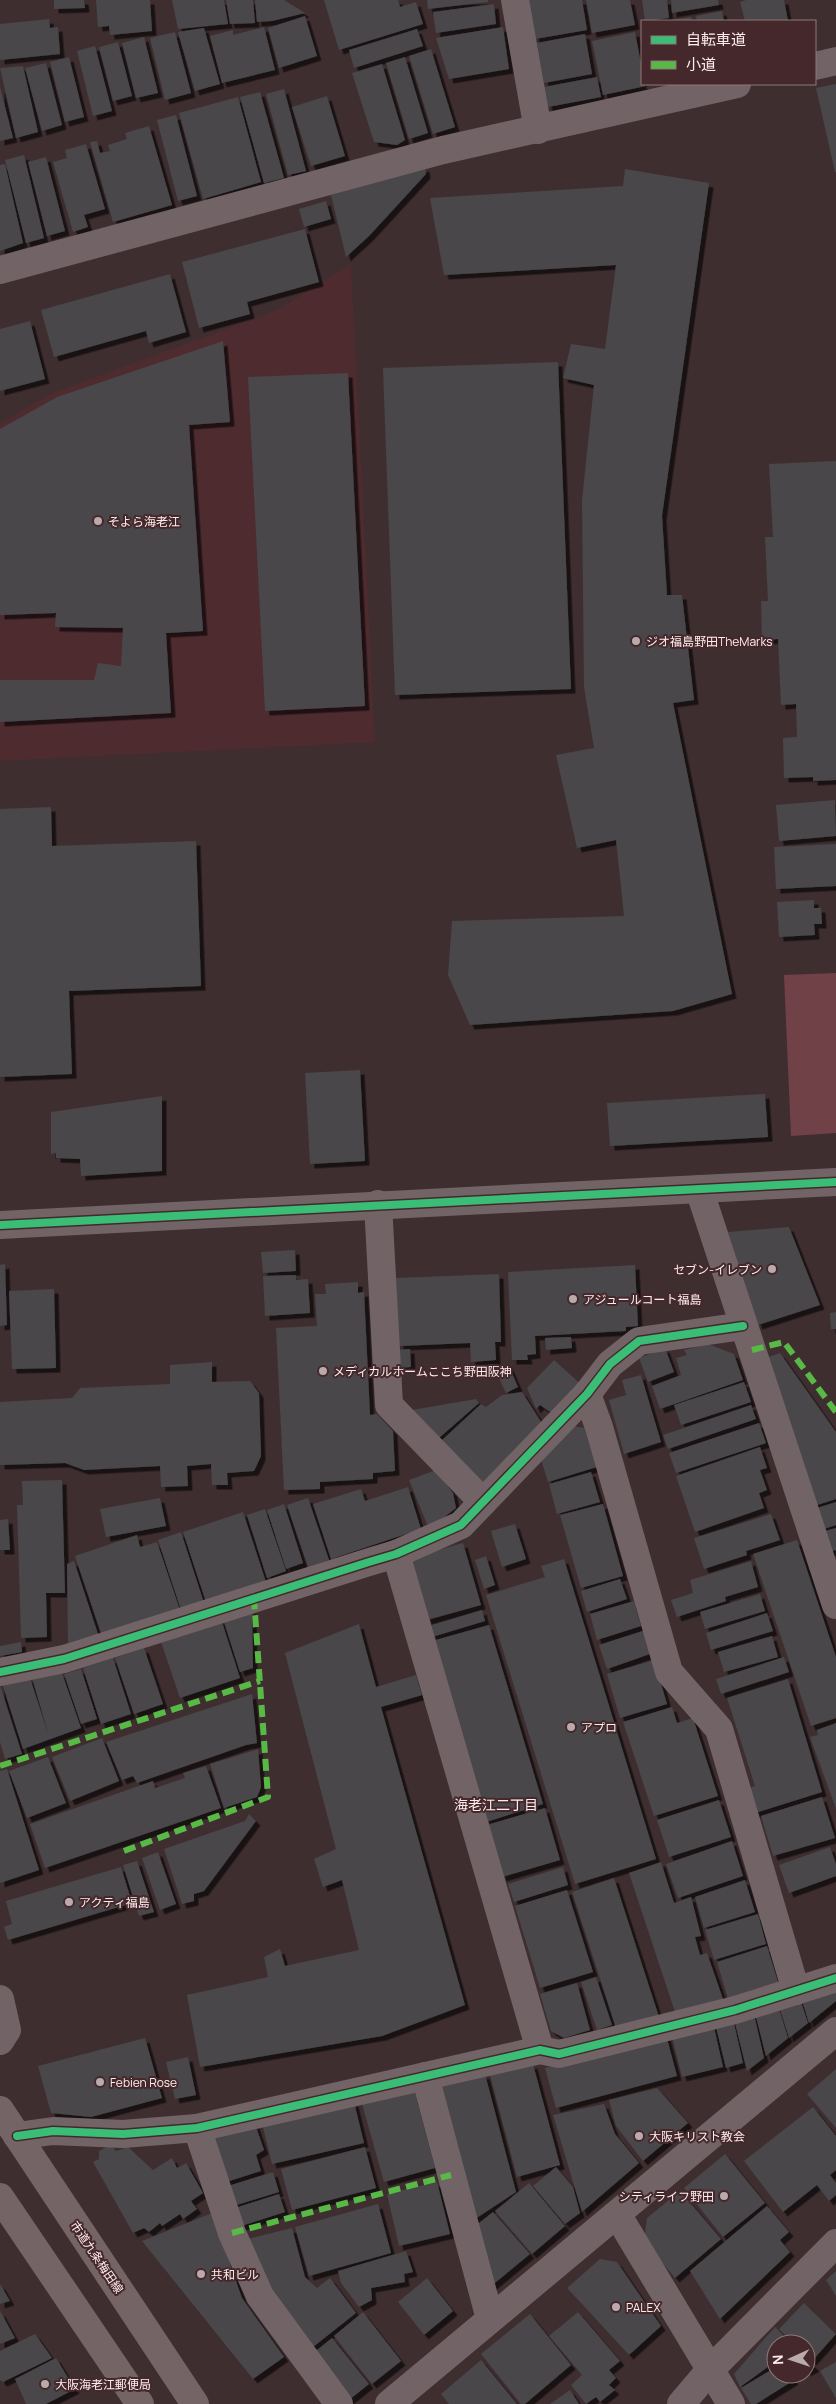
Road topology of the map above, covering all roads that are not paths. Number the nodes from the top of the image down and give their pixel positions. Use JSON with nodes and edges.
{"nodes":[{"id":1,"x":515,"y":0,"type":"edge"},
{"id":2,"x":836,"y":61,"type":"edge"},
{"id":3,"x":816,"y":66,"type":"edge"},
{"id":4,"x":733,"y":85,"type":"edge"},
{"id":5,"x":538,"y":130,"type":"junction"},
{"id":6,"x":0,"y":270,"type":"edge"},
{"id":7,"x":836,"y":1182,"type":"edge"},
{"id":8,"x":699,"y":1189,"type":"junction"},
{"id":9,"x":378,"y":1204,"type":"junction"},
{"id":10,"x":0,"y":1225,"type":"edge"},
{"id":11,"x":743,"y":1326,"type":"junction"},
{"id":12,"x":587,"y":1394,"type":"junction"},
{"id":13,"x":483,"y":1502,"type":"junction"},
{"id":14,"x":396,"y":1554,"type":"junction"},
{"id":15,"x":836,"y":1604,"type":"edge"},
{"id":16,"x":0,"y":1672,"type":"edge"},
{"id":17,"x":836,"y":1978,"type":"edge"},
{"id":18,"x":796,"y":1991,"type":"junction"},
{"id":19,"x":0,"y":1999,"type":"edge"},
{"id":20,"x":836,"y":2031,"type":"edge"},
{"id":21,"x":0,"y":2041,"type":"edge"},
{"id":22,"x":540,"y":2050,"type":"junction"},
{"id":23,"x":425,"y":2076,"type":"junction"},
{"id":24,"x":0,"y":2110,"type":"edge"},
{"id":25,"x":197,"y":2128,"type":"junction"},
{"id":26,"x":18,"y":2136,"type":"junction"},
{"id":27,"x":0,"y":2198,"type":"edge"},
{"id":28,"x":617,"y":2214,"type":"junction"},
{"id":29,"x":836,"y":2243,"type":"edge"},
{"id":30,"x":490,"y":2320,"type":"junction"},
{"id":31,"x":710,"y":2370,"type":"junction"},
{"id":32,"x":137,"y":2403,"type":"edge"},
{"id":33,"x":195,"y":2404,"type":"edge"},
{"id":34,"x":339,"y":2404,"type":"edge"},
{"id":35,"x":389,"y":2404,"type":"edge"},
{"id":36,"x":681,"y":2404,"type":"edge"},
{"id":37,"x":731,"y":2404,"type":"edge"}],
"edges":[{"from":1,"to":5,"type":"street"},
{"from":2,"to":3,"type":"street"},
{"from":4,"to":5,"type":"street"},
{"from":5,"to":6,"type":"street"},
{"from":7,"to":8,"type":"street"},
{"from":8,"to":9,"type":"street"},
{"from":8,"to":11,"type":"street"},
{"from":9,"to":10,"type":"street"},
{"from":9,"to":13,"type":"street"},
{"from":11,"to":12,"type":"street"},
{"from":11,"to":15,"type":"street"},
{"from":12,"to":13,"type":"street"},
{"from":12,"to":18,"type":"street"},
{"from":13,"to":14,"type":"street"},
{"from":14,"to":16,"type":"street"},
{"from":14,"to":22,"type":"street"},
{"from":17,"to":18,"type":"street"},
{"from":18,"to":22,"type":"street"},
{"from":19,"to":21,"type":"street"},
{"from":20,"to":28,"type":"street"},
{"from":22,"to":23,"type":"street"},
{"from":23,"to":25,"type":"street"},
{"from":23,"to":30,"type":"street"},
{"from":24,"to":26,"type":"main road","name":"市道九条梅田線"},
{"from":25,"to":26,"type":"street"},
{"from":25,"to":34,"type":"street"},
{"from":26,"to":33,"type":"main road","name":"市道九条梅田線"},
{"from":27,"to":32,"type":"main road"},
{"from":28,"to":30,"type":"street"},
{"from":28,"to":31,"type":"street"},
{"from":29,"to":31,"type":"street"},
{"from":30,"to":35,"type":"street"},
{"from":31,"to":36,"type":"street"},
{"from":31,"to":37,"type":"street"}]}
